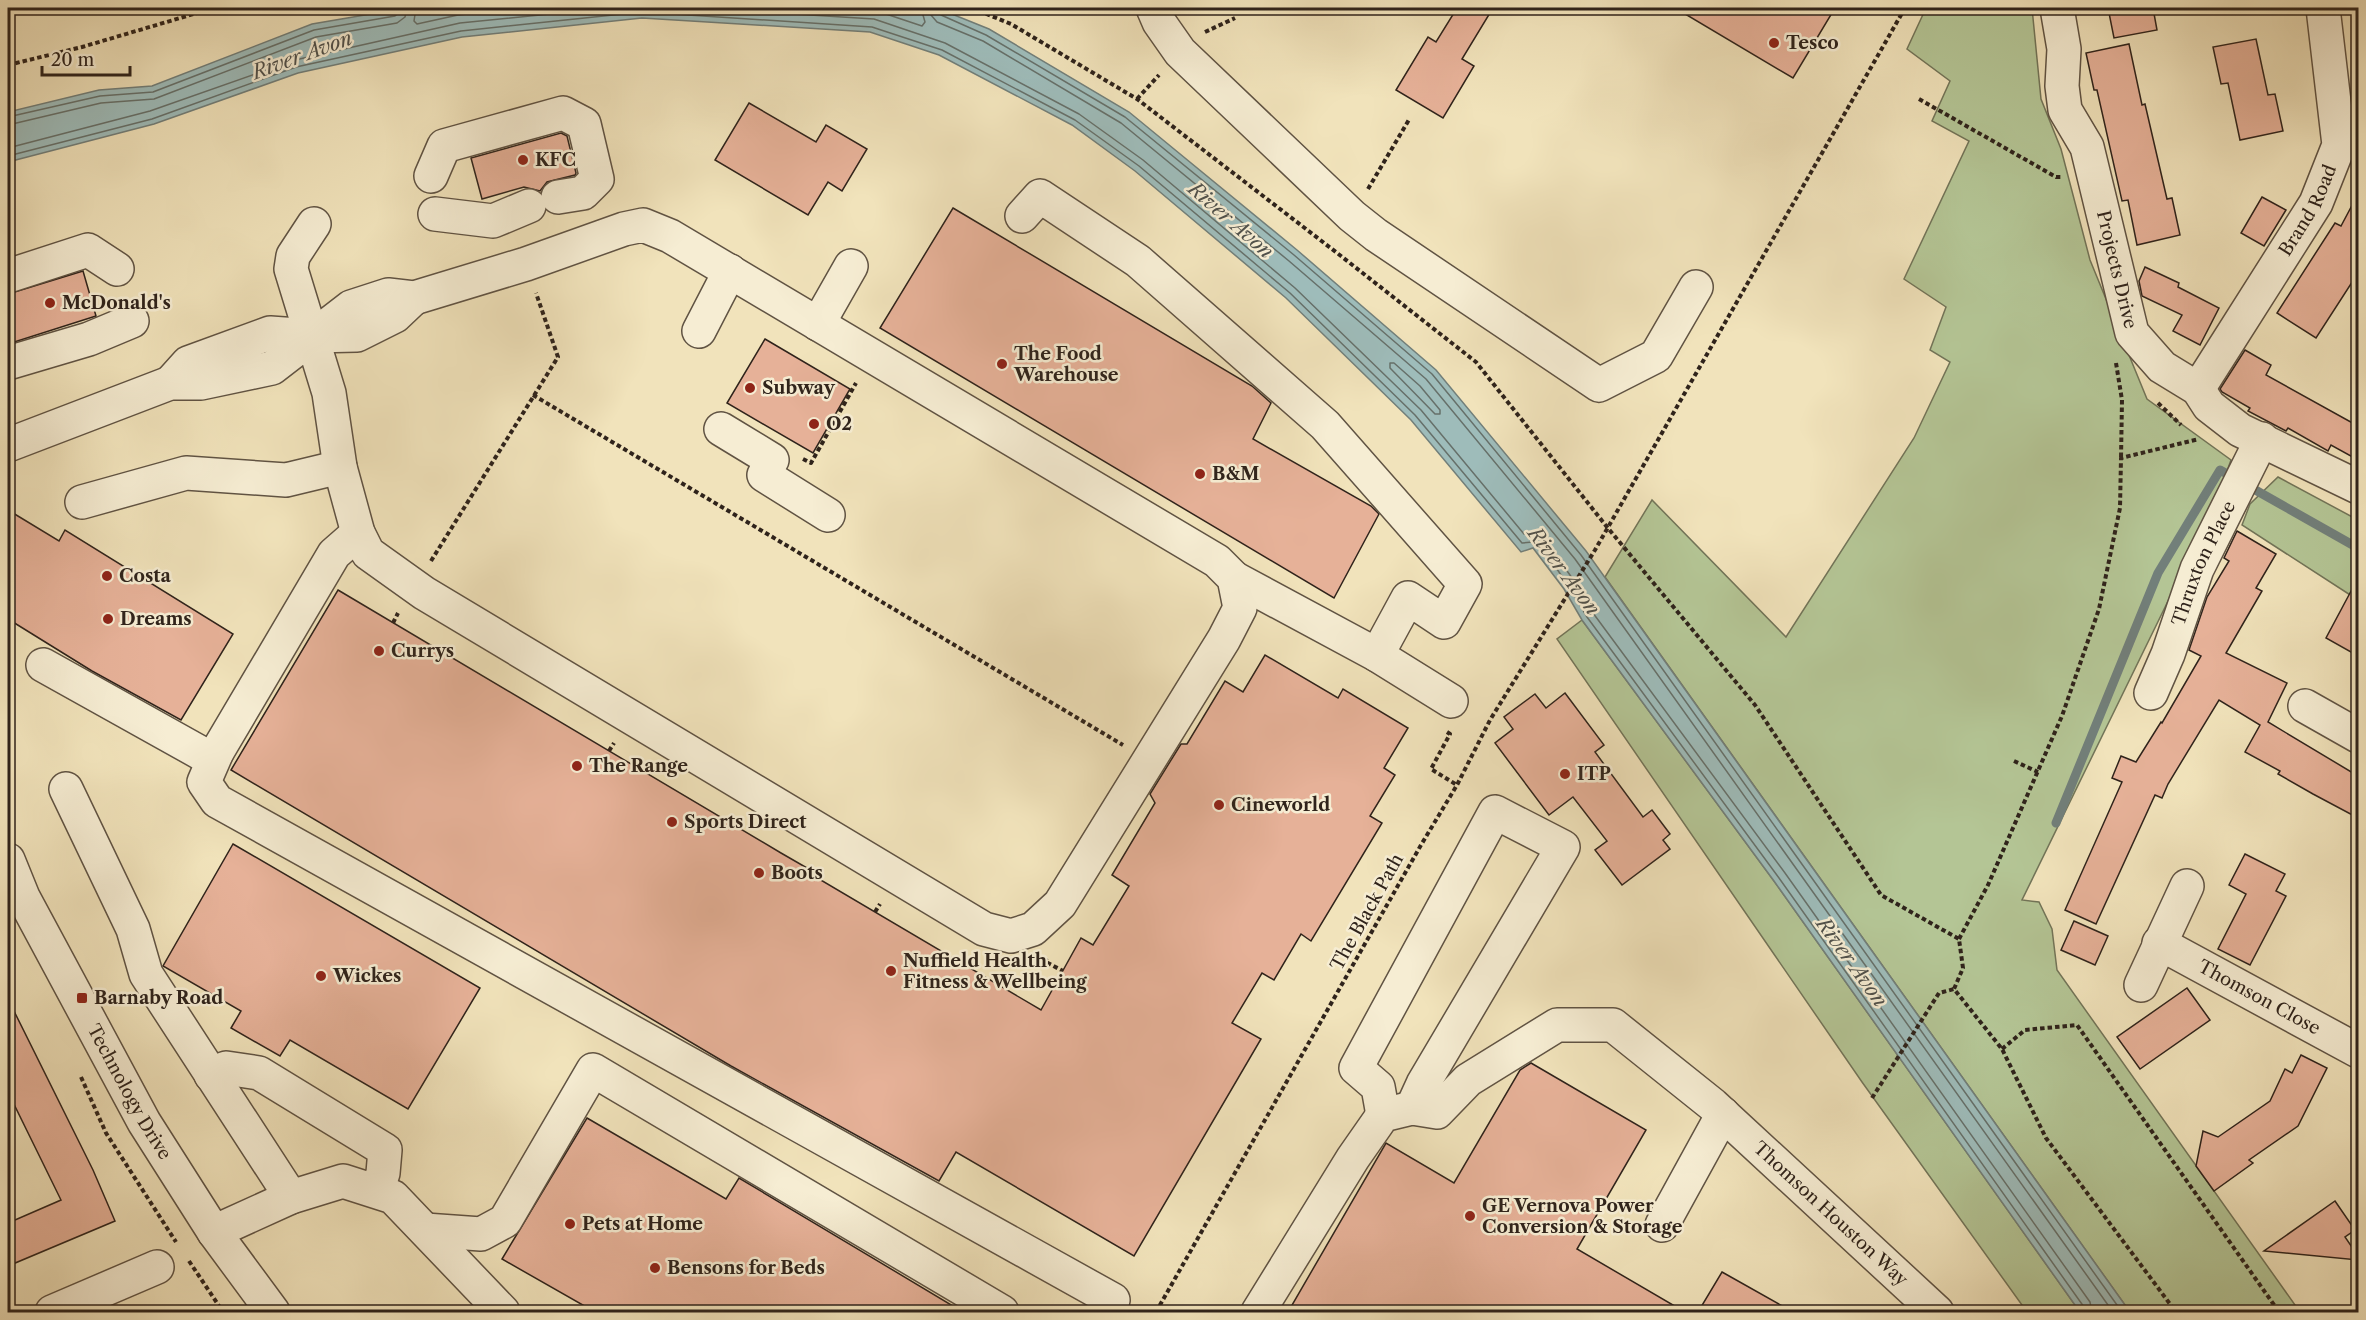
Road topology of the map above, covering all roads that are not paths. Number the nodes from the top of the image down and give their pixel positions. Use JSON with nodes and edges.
{"nodes":[{"id":1,"x":1153,"y":8,"type":"edge"},
{"id":2,"x":2057,"y":8,"type":"edge"},
{"id":3,"x":2323,"y":8,"type":"edge"},
{"id":4,"x":431,"y":176,"type":"dead end"},
{"id":5,"x":435,"y":214,"type":"dead end"},
{"id":6,"x":1022,"y":216,"type":"dead end"},
{"id":7,"x":315,"y":224,"type":"dead end"},
{"id":8,"x":851,"y":266,"type":"dead end"},
{"id":9,"x":117,"y":269,"type":"dead end"},
{"id":10,"x":730,"y":271,"type":"junction"},
{"id":11,"x":8,"y":276,"type":"edge"},
{"id":12,"x":1696,"y":287,"type":"dead end"},
{"id":13,"x":132,"y":321,"type":"dead end"},
{"id":14,"x":818,"y":324,"type":"junction"},
{"id":15,"x":699,"y":332,"type":"dead end"},
{"id":16,"x":312,"y":336,"type":"junction"},
{"id":17,"x":8,"y":363,"type":"edge"},
{"id":18,"x":2198,"y":389,"type":"junction"},
{"id":19,"x":721,"y":429,"type":"dead end"},
{"id":20,"x":2252,"y":441,"type":"junction"},
{"id":21,"x":8,"y":445,"type":"edge"},
{"id":22,"x":340,"y":467,"type":"junction"},
{"id":23,"x":2358,"y":487,"type":"edge"},
{"id":24,"x":82,"y":502,"type":"dead end"},
{"id":25,"x":828,"y":514,"type":"dead end"},
{"id":26,"x":358,"y":533,"type":"junction"},
{"id":27,"x":1234,"y":578,"type":"junction"},
{"id":28,"x":1377,"y":655,"type":"junction"},
{"id":29,"x":43,"y":665,"type":"dead end"},
{"id":30,"x":2151,"y":693,"type":"dead end"},
{"id":31,"x":1451,"y":701,"type":"dead end"},
{"id":32,"x":2305,"y":706,"type":"dead end"},
{"id":33,"x":2358,"y":736,"type":"edge"},
{"id":34,"x":217,"y":752,"type":"junction"},
{"id":35,"x":66,"y":789,"type":"dead end"},
{"id":36,"x":8,"y":860,"type":"edge"},
{"id":37,"x":2187,"y":886,"type":"dead end"},
{"id":38,"x":15,"y":900,"type":"edge"},
{"id":39,"x":2159,"y":944,"type":"junction"},
{"id":40,"x":2140,"y":985,"type":"dead end"},
{"id":41,"x":2358,"y":1051,"type":"edge"},
{"id":42,"x":211,"y":1075,"type":"junction"},
{"id":43,"x":1398,"y":1112,"type":"junction"},
{"id":44,"x":1723,"y":1114,"type":"junction"},
{"id":45,"x":377,"y":1191,"type":"junction"},
{"id":46,"x":291,"y":1197,"type":"junction"},
{"id":47,"x":1662,"y":1225,"type":"dead end"},
{"id":48,"x":425,"y":1230,"type":"junction"},
{"id":49,"x":214,"y":1232,"type":"junction"},
{"id":50,"x":157,"y":1267,"type":"dead end"},
{"id":51,"x":1113,"y":1300,"type":"dead end"},
{"id":52,"x":52,"y":1312,"type":"edge"},
{"id":53,"x":273,"y":1312,"type":"edge"},
{"id":54,"x":503,"y":1312,"type":"edge"},
{"id":55,"x":1002,"y":1312,"type":"edge"},
{"id":56,"x":1258,"y":1312,"type":"edge"},
{"id":57,"x":1937,"y":1312,"type":"edge"}],
"edges":[{"from":1,"to":12,"type":"street"},
{"from":2,"to":18,"type":"street","name":"Projects Drive"},
{"from":3,"to":18,"type":"street","name":"Brand Road"},
{"from":4,"to":5,"type":"street"},
{"from":6,"to":28,"type":"street"},
{"from":7,"to":16,"type":"street"},
{"from":8,"to":14,"type":"street"},
{"from":9,"to":11,"type":"street"},
{"from":10,"to":14,"type":"street"},
{"from":10,"to":15,"type":"street"},
{"from":10,"to":16,"type":"street"},
{"from":13,"to":17,"type":"street"},
{"from":14,"to":27,"type":"street"},
{"from":16,"to":21,"type":"street"},
{"from":16,"to":22,"type":"street"},
{"from":18,"to":20,"type":"street","name":"Projects Drive"},
{"from":19,"to":25,"type":"street"},
{"from":20,"to":23,"type":"street","name":"Projects Drive"},
{"from":20,"to":30,"type":"street","name":"Thruxton Place"},
{"from":22,"to":24,"type":"street"},
{"from":22,"to":26,"type":"street"},
{"from":26,"to":27,"type":"street"},
{"from":26,"to":34,"type":"street"},
{"from":27,"to":28,"type":"street"},
{"from":28,"to":31,"type":"street"},
{"from":29,"to":34,"type":"street"},
{"from":32,"to":33,"type":"street"},
{"from":34,"to":51,"type":"street"},
{"from":35,"to":42,"type":"street"},
{"from":36,"to":38,"type":"street","name":"Technology Drive"},
{"from":37,"to":39,"type":"street"},
{"from":38,"to":49,"type":"street","name":"Technology Drive"},
{"from":39,"to":40,"type":"street"},
{"from":39,"to":41,"type":"street","name":"Thomson Close"},
{"from":42,"to":45,"type":"street"},
{"from":42,"to":46,"type":"street"},
{"from":43,"to":43,"type":"street"},
{"from":43,"to":44,"type":"street","name":"Thomson Houston Way"},
{"from":43,"to":56,"type":"street"},
{"from":44,"to":47,"type":"street"},
{"from":44,"to":57,"type":"street","name":"Thomson Houston Way"},
{"from":45,"to":46,"type":"street"},
{"from":45,"to":48,"type":"street"},
{"from":46,"to":49,"type":"street"},
{"from":48,"to":54,"type":"street"},
{"from":48,"to":55,"type":"street"},
{"from":49,"to":53,"type":"street","name":"Technology Drive"},
{"from":50,"to":52,"type":"street"}]}
